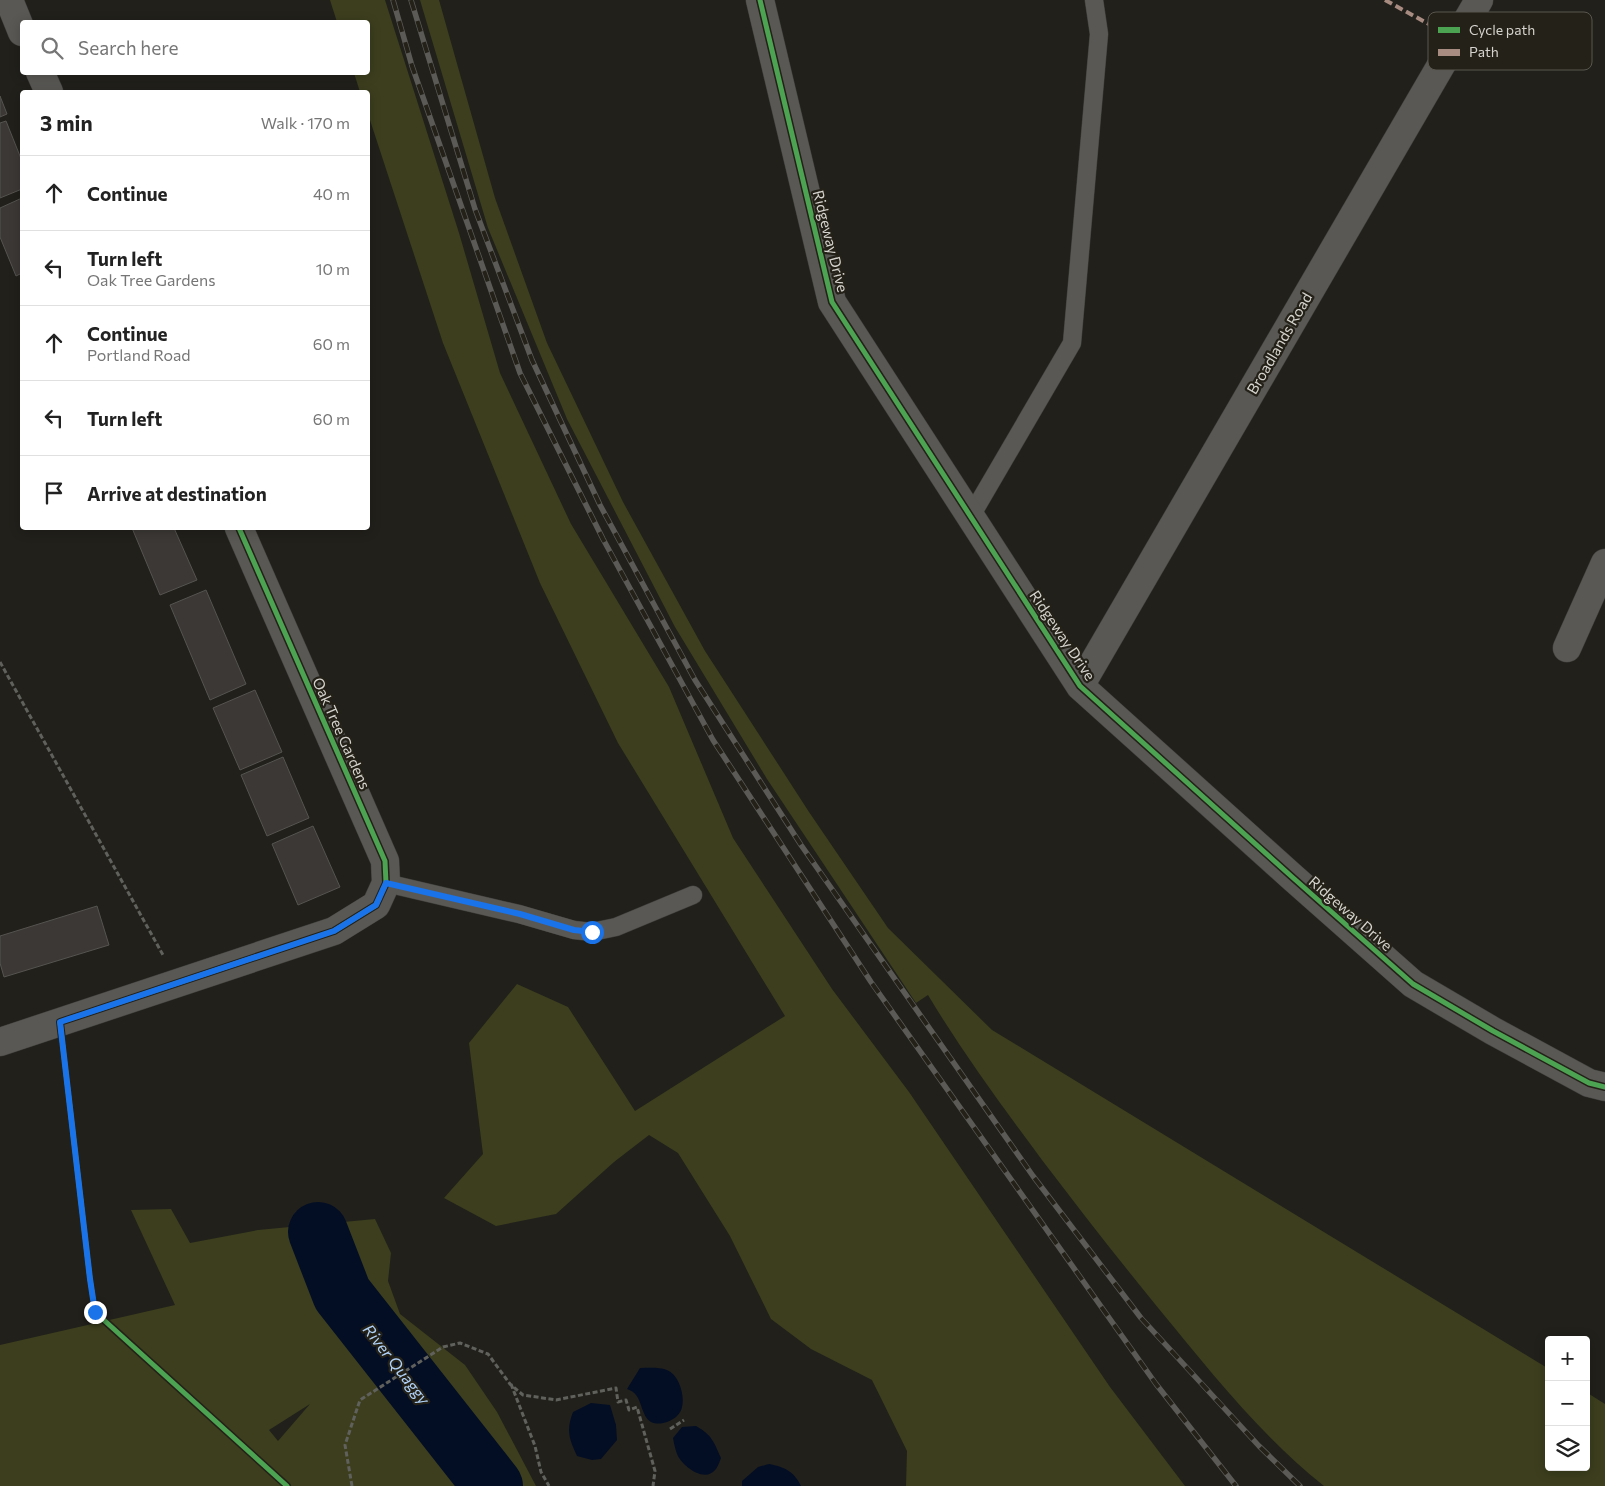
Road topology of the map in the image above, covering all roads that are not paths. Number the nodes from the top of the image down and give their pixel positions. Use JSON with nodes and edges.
{"nodes":[{"id":1,"x":8,"y":0,"type":"edge"},
{"id":2,"x":760,"y":0,"type":"edge"},
{"id":3,"x":1094,"y":0,"type":"edge"},
{"id":4,"x":1479,"y":0,"type":"edge"},
{"id":5,"x":1472,"y":12,"type":"edge"},
{"id":6,"x":20,"y":27,"type":"edge"},
{"id":7,"x":1438,"y":70,"type":"edge"},
{"id":8,"x":41,"y":75,"type":"edge"},
{"id":9,"x":48,"y":90,"type":"edge"},
{"id":10,"x":971,"y":516,"type":"junction"},
{"id":11,"x":240,"y":530,"type":"edge"},
{"id":12,"x":1605,"y":563,"type":"edge"},
{"id":13,"x":1567,"y":648,"type":"dead end"},
{"id":14,"x":1080,"y":686,"type":"junction"},
{"id":15,"x":386,"y":883,"type":"junction"},
{"id":16,"x":693,"y":895,"type":"dead end"},
{"id":17,"x":0,"y":1042,"type":"edge"},
{"id":18,"x":1605,"y":1087,"type":"edge"}],
"edges":[{"from":1,"to":6,"type":"street"},
{"from":2,"to":10,"type":"street","name":"Ridgeway Drive"},
{"from":3,"to":10,"type":"lane"},
{"from":4,"to":5,"type":"street","name":"Broadlands Road"},
{"from":7,"to":14,"type":"street","name":"Broadlands Road"},
{"from":8,"to":9,"type":"street"},
{"from":10,"to":14,"type":"street","name":"Ridgeway Drive"},
{"from":11,"to":15,"type":"street","name":"Oak Tree Gardens"},
{"from":12,"to":13,"type":"street"},
{"from":14,"to":18,"type":"street","name":"Ridgeway Drive"},
{"from":15,"to":16,"type":"lane"},
{"from":15,"to":17,"type":"street"}]}
